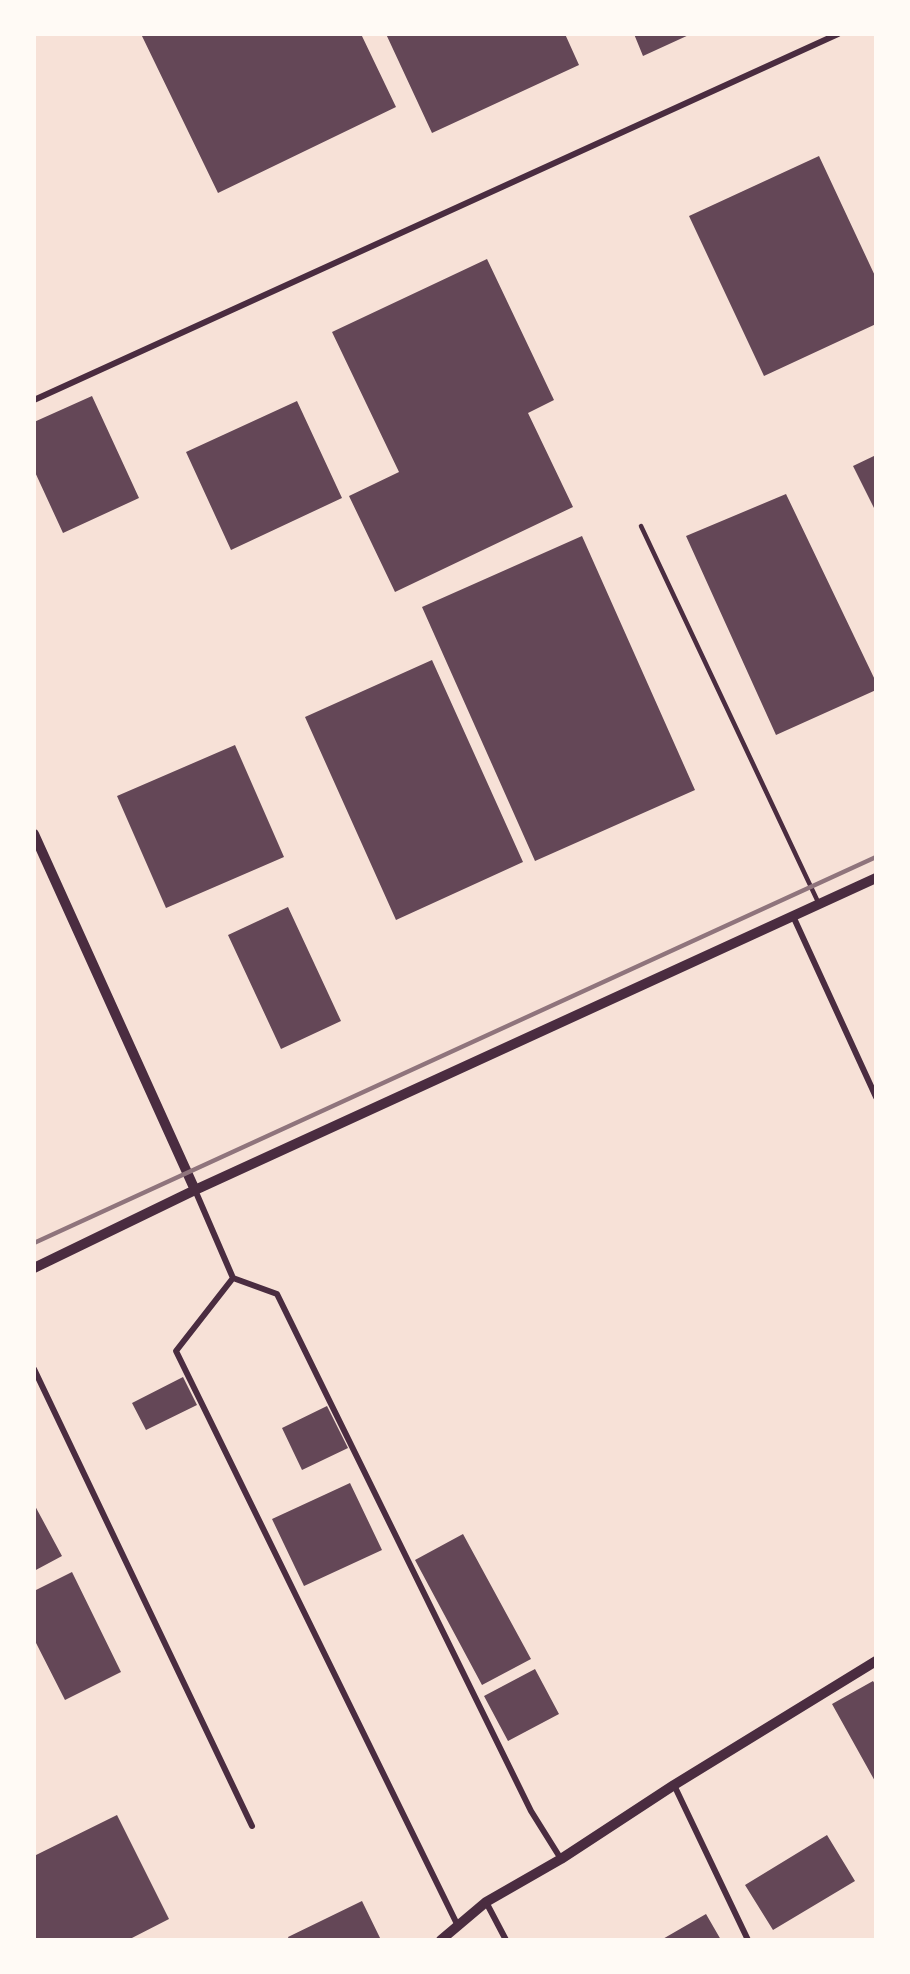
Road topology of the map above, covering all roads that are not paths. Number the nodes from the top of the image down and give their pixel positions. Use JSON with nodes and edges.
{"nodes":[{"id":1,"x":838,"y":34,"type":"edge"},
{"id":2,"x":34,"y":400,"type":"edge"},
{"id":3,"x":641,"y":526,"type":"dead end"},
{"id":4,"x":34,"y":834,"type":"edge"},
{"id":5,"x":876,"y":878,"type":"edge"},
{"id":6,"x":819,"y":904,"type":"junction"},
{"id":7,"x":793,"y":916,"type":"junction"},
{"id":8,"x":876,"y":1097,"type":"edge"},
{"id":9,"x":195,"y":1190,"type":"junction"},
{"id":10,"x":34,"y":1268,"type":"edge"},
{"id":11,"x":233,"y":1278,"type":"junction"},
{"id":12,"x":34,"y":1369,"type":"edge"},
{"id":13,"x":876,"y":1661,"type":"edge"},
{"id":14,"x":675,"y":1785,"type":"junction"},
{"id":15,"x":252,"y":1826,"type":"dead end"},
{"id":16,"x":561,"y":1859,"type":"junction"},
{"id":17,"x":486,"y":1902,"type":"junction"},
{"id":18,"x":457,"y":1924,"type":"junction"},
{"id":19,"x":441,"y":1940,"type":"edge"},
{"id":20,"x":506,"y":1940,"type":"edge"},
{"id":21,"x":748,"y":1940,"type":"edge"}],
"edges":[{"from":1,"to":2,"type":"street"},
{"from":3,"to":6,"type":"lane"},
{"from":4,"to":9,"type":"street"},
{"from":5,"to":6,"type":"street"},
{"from":6,"to":7,"type":"street"},
{"from":7,"to":8,"type":"street"},
{"from":7,"to":9,"type":"street"},
{"from":9,"to":10,"type":"street"},
{"from":9,"to":11,"type":"street"},
{"from":11,"to":16,"type":"street"},
{"from":11,"to":18,"type":"street"},
{"from":12,"to":15,"type":"street"},
{"from":13,"to":14,"type":"street"},
{"from":14,"to":16,"type":"street"},
{"from":14,"to":21,"type":"street"},
{"from":16,"to":17,"type":"street"},
{"from":17,"to":18,"type":"street"},
{"from":17,"to":20,"type":"street"},
{"from":18,"to":19,"type":"street"}]}
